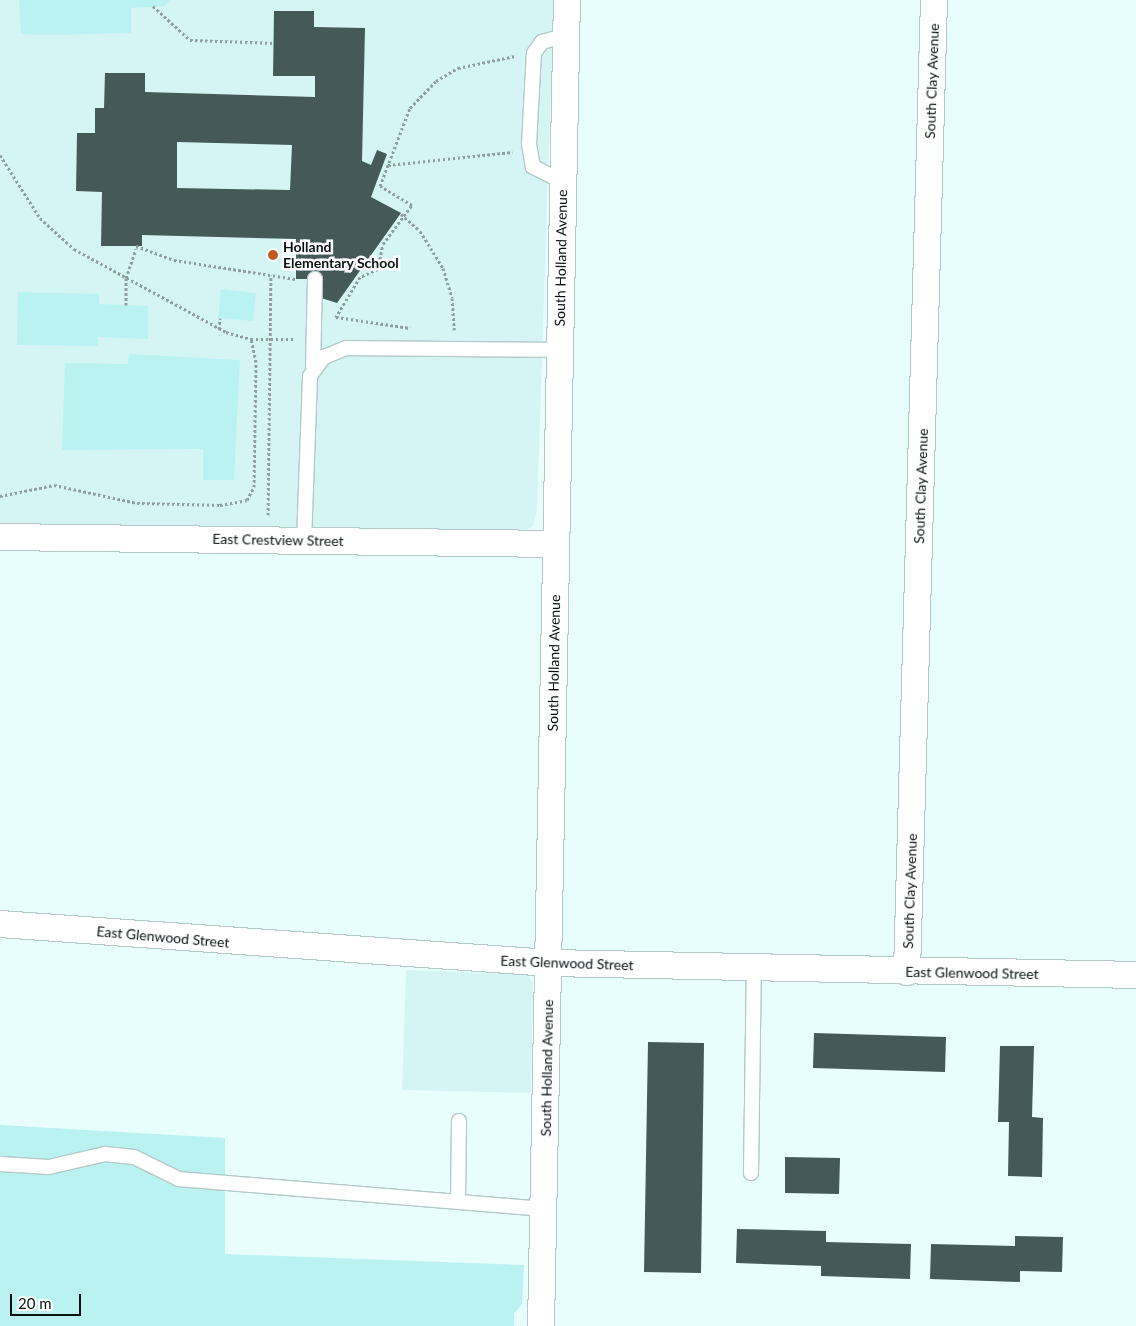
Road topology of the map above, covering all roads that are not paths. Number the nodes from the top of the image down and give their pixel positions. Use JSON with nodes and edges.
{"nodes":[{"id":1,"x":567,"y":0,"type":"edge"},
{"id":2,"x":934,"y":0,"type":"edge"},
{"id":3,"x":566,"y":35,"type":"junction"},
{"id":4,"x":563,"y":182,"type":"junction"},
{"id":5,"x":314,"y":279,"type":"dead end"},
{"id":6,"x":560,"y":350,"type":"junction"},
{"id":7,"x":313,"y":367,"type":"junction"},
{"id":8,"x":0,"y":537,"type":"edge"},
{"id":9,"x":304,"y":541,"type":"junction"},
{"id":10,"x":556,"y":544,"type":"junction"},
{"id":11,"x":0,"y":924,"type":"edge"},
{"id":12,"x":550,"y":963,"type":"junction"},
{"id":13,"x":754,"y":968,"type":"junction"},
{"id":14,"x":907,"y":972,"type":"junction"},
{"id":15,"x":1136,"y":975,"type":"edge"},
{"id":16,"x":459,"y":1121,"type":"dead end"},
{"id":17,"x":0,"y":1164,"type":"edge"},
{"id":18,"x":751,"y":1173,"type":"dead end"},
{"id":19,"x":458,"y":1202,"type":"junction"},
{"id":20,"x":544,"y":1209,"type":"junction"},
{"id":21,"x":541,"y":1326,"type":"edge"}],
"edges":[{"from":1,"to":3,"type":"street","name":"South Holland Avenue"},
{"from":2,"to":14,"type":"street","name":"South Clay Avenue"},
{"from":3,"to":4,"type":"street","name":"South Holland Avenue"},
{"from":3,"to":4,"type":"lane"},
{"from":4,"to":6,"type":"street","name":"South Holland Avenue"},
{"from":5,"to":7,"type":"lane"},
{"from":6,"to":7,"type":"lane"},
{"from":6,"to":10,"type":"street","name":"South Holland Avenue"},
{"from":7,"to":9,"type":"lane"},
{"from":8,"to":9,"type":"street","name":"East Crestview Street"},
{"from":9,"to":10,"type":"street","name":"East Crestview Street"},
{"from":10,"to":12,"type":"street","name":"South Holland Avenue"},
{"from":11,"to":12,"type":"street","name":"East Glenwood Street"},
{"from":12,"to":13,"type":"street","name":"East Glenwood Street"},
{"from":12,"to":20,"type":"street","name":"South Holland Avenue"},
{"from":13,"to":14,"type":"street","name":"East Glenwood Street"},
{"from":13,"to":18,"type":"lane"},
{"from":14,"to":15,"type":"street","name":"East Glenwood Street"},
{"from":16,"to":19,"type":"lane"},
{"from":17,"to":19,"type":"lane"},
{"from":19,"to":20,"type":"lane"},
{"from":20,"to":21,"type":"street","name":"South Holland Avenue"}]}
